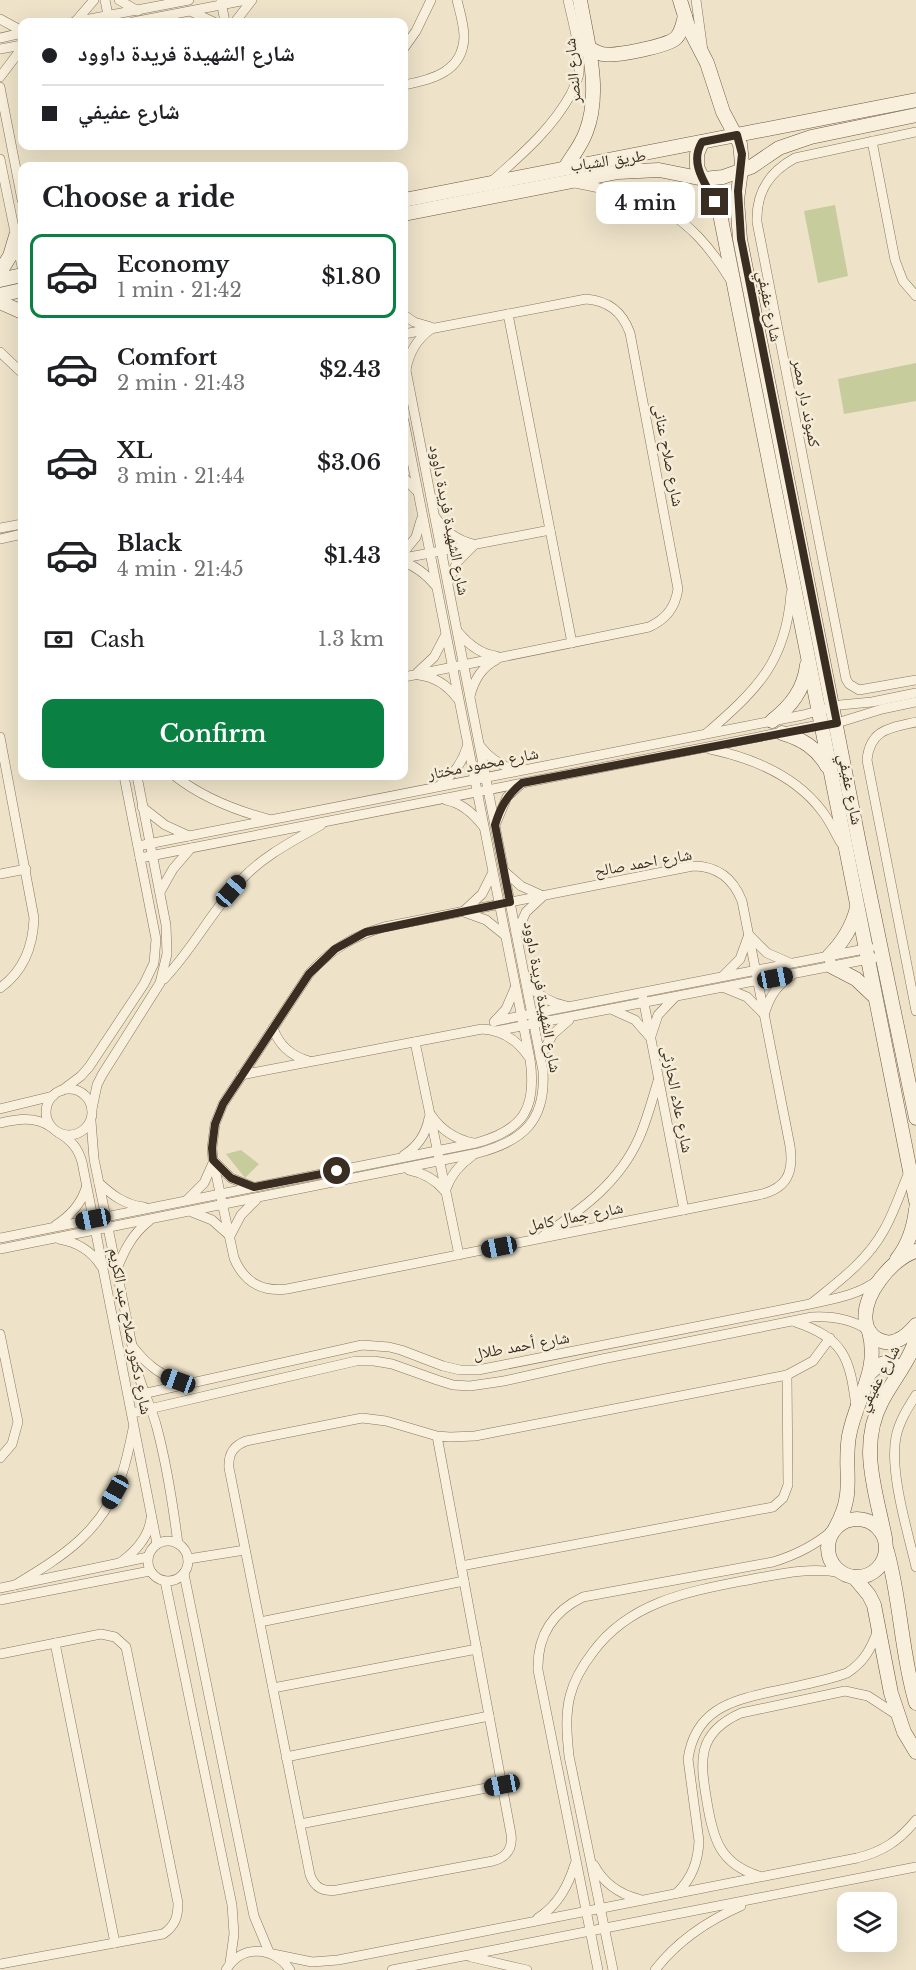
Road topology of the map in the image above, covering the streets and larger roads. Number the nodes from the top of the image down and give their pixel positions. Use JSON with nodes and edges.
{"nodes":[{"id":1,"x":94,"y":0,"type":"edge"},
{"id":2,"x":105,"y":0,"type":"edge"},
{"id":3,"x":119,"y":0,"type":"edge"},
{"id":4,"x":189,"y":0,"type":"edge"},
{"id":5,"x":246,"y":0,"type":"edge"},
{"id":6,"x":252,"y":0,"type":"edge"},
{"id":7,"x":431,"y":0,"type":"edge"},
{"id":8,"x":457,"y":0,"type":"edge"},
{"id":9,"x":568,"y":0,"type":"edge"},
{"id":10,"x":580,"y":0,"type":"edge"},
{"id":11,"x":680,"y":0,"type":"edge"},
{"id":12,"x":696,"y":0,"type":"edge"},
{"id":13,"x":222,"y":2,"type":"edge"},
{"id":14,"x":138,"y":11,"type":"junction"},
{"id":15,"x":190,"y":11,"type":"junction"},
{"id":16,"x":685,"y":16,"type":"junction"},
{"id":17,"x":78,"y":18,"type":"edge"},
{"id":18,"x":109,"y":18,"type":"edge"},
{"id":19,"x":115,"y":18,"type":"edge"},
{"id":20,"x":154,"y":18,"type":"edge"},
{"id":21,"x":206,"y":18,"type":"edge"},
{"id":22,"x":224,"y":18,"type":"edge"},
{"id":23,"x":238,"y":18,"type":"edge"},
{"id":24,"x":0,"y":19,"type":"edge"},
{"id":25,"x":18,"y":30,"type":"edge"},
{"id":26,"x":18,"y":33,"type":"edge"},
{"id":27,"x":0,"y":38,"type":"edge"},
{"id":28,"x":408,"y":42,"type":"edge"},
{"id":29,"x":582,"y":44,"type":"junction"},
{"id":30,"x":18,"y":47,"type":"edge"},
{"id":31,"x":0,"y":49,"type":"edge"},
{"id":32,"x":18,"y":52,"type":"edge"},
{"id":33,"x":703,"y":53,"type":"junction"},
{"id":34,"x":0,"y":77,"type":"edge"},
{"id":35,"x":408,"y":85,"type":"edge"},
{"id":36,"x":0,"y":87,"type":"edge"},
{"id":37,"x":916,"y":100,"type":"edge"},
{"id":38,"x":916,"y":115,"type":"edge"},
{"id":39,"x":916,"y":132,"type":"edge"},
{"id":40,"x":737,"y":135,"type":"junction"},
{"id":41,"x":872,"y":141,"type":"junction"},
{"id":42,"x":702,"y":142,"type":"junction"},
{"id":43,"x":13,"y":153,"type":"junction"},
{"id":44,"x":0,"y":159,"type":"edge"},
{"id":45,"x":18,"y":162,"type":"edge"},
{"id":46,"x":740,"y":173,"type":"junction"},
{"id":47,"x":566,"y":175,"type":"junction"},
{"id":48,"x":18,"y":179,"type":"edge"},
{"id":49,"x":704,"y":179,"type":"junction"},
{"id":50,"x":491,"y":183,"type":"junction"},
{"id":51,"x":408,"y":199,"type":"edge"},
{"id":52,"x":738,"y":208,"type":"junction"},
{"id":53,"x":408,"y":213,"type":"edge"},
{"id":54,"x":720,"y":214,"type":"junction"},
{"id":55,"x":16,"y":236,"type":"junction"},
{"id":56,"x":18,"y":246,"type":"edge"},
{"id":57,"x":0,"y":272,"type":"edge"},
{"id":58,"x":18,"y":276,"type":"edge"},
{"id":59,"x":0,"y":280,"type":"edge"},
{"id":60,"x":734,"y":285,"type":"junction"},
{"id":61,"x":18,"y":291,"type":"edge"},
{"id":62,"x":0,"y":295,"type":"edge"},
{"id":63,"x":916,"y":296,"type":"edge"},
{"id":64,"x":0,"y":302,"type":"edge"},
{"id":65,"x":18,"y":310,"type":"edge"},
{"id":66,"x":508,"y":314,"type":"junction"},
{"id":67,"x":408,"y":318,"type":"edge"},
{"id":68,"x":433,"y":328,"type":"junction"},
{"id":69,"x":408,"y":333,"type":"edge"},
{"id":70,"x":0,"y":352,"type":"edge"},
{"id":71,"x":408,"y":361,"type":"edge"},
{"id":72,"x":18,"y":370,"type":"edge"},
{"id":73,"x":408,"y":383,"type":"edge"},
{"id":74,"x":773,"y":440,"type":"junction"},
{"id":75,"x":420,"y":446,"type":"junction"},
{"id":76,"x":408,"y":448,"type":"edge"},
{"id":77,"x":423,"y":456,"type":"junction"},
{"id":78,"x":408,"y":459,"type":"edge"},
{"id":79,"x":408,"y":462,"type":"edge"},
{"id":80,"x":408,"y":482,"type":"edge"},
{"id":81,"x":417,"y":492,"type":"junction"},
{"id":82,"x":434,"y":513,"type":"junction"},
{"id":83,"x":422,"y":515,"type":"junction"},
{"id":84,"x":18,"y":525,"type":"edge"},
{"id":85,"x":0,"y":528,"type":"edge"},
{"id":86,"x":550,"y":530,"type":"junction"},
{"id":87,"x":18,"y":535,"type":"edge"},
{"id":88,"x":0,"y":539,"type":"edge"},
{"id":89,"x":475,"y":544,"type":"junction"},
{"id":90,"x":408,"y":547,"type":"edge"},
{"id":91,"x":441,"y":551,"type":"junction"},
{"id":92,"x":430,"y":553,"type":"junction"},
{"id":93,"x":408,"y":559,"type":"edge"},
{"id":94,"x":408,"y":562,"type":"edge"},
{"id":95,"x":792,"y":582,"type":"junction"},
{"id":96,"x":448,"y":585,"type":"junction"},
{"id":97,"x":436,"y":587,"type":"junction"},
{"id":98,"x":457,"y":631,"type":"junction"},
{"id":99,"x":446,"y":633,"type":"junction"},
{"id":100,"x":572,"y":643,"type":"junction"},
{"id":101,"x":501,"y":657,"type":"junction"},
{"id":102,"x":808,"y":660,"type":"junction"},
{"id":103,"x":464,"y":665,"type":"junction"},
{"id":104,"x":452,"y":667,"type":"junction"},
{"id":105,"x":409,"y":676,"type":"edge"},
{"id":106,"x":916,"y":680,"type":"edge"},
{"id":107,"x":916,"y":693,"type":"edge"},
{"id":108,"x":470,"y":698,"type":"junction"},
{"id":109,"x":459,"y":700,"type":"junction"},
{"id":110,"x":916,"y":702,"type":"edge"},
{"id":111,"x":834,"y":706,"type":"junction"},
{"id":112,"x":820,"y":718,"type":"junction"},
{"id":113,"x":772,"y":721,"type":"junction"},
{"id":114,"x":837,"y":723,"type":"junction"},
{"id":115,"x":916,"y":723,"type":"edge"},
{"id":116,"x":782,"y":733,"type":"junction"},
{"id":117,"x":705,"y":734,"type":"junction"},
{"id":118,"x":0,"y":737,"type":"edge"},
{"id":119,"x":479,"y":743,"type":"junction"},
{"id":120,"x":468,"y":744,"type":"junction"},
{"id":121,"x":704,"y":747,"type":"junction"},
{"id":122,"x":518,"y":771,"type":"junction"},
{"id":123,"x":830,"y":772,"type":"junction"},
{"id":124,"x":486,"y":778,"type":"junction"},
{"id":125,"x":125,"y":780,"type":"edge"},
{"id":126,"x":138,"y":780,"type":"edge"},
{"id":127,"x":181,"y":780,"type":"edge"},
{"id":128,"x":475,"y":780,"type":"junction"},
{"id":129,"x":522,"y":783,"type":"junction"},
{"id":130,"x":437,"y":787,"type":"junction"},
{"id":131,"x":488,"y":790,"type":"junction"},
{"id":132,"x":477,"y":792,"type":"junction"},
{"id":133,"x":441,"y":799,"type":"junction"},
{"id":134,"x":142,"y":807,"type":"junction"},
{"id":135,"x":270,"y":820,"type":"junction"},
{"id":136,"x":328,"y":821,"type":"junction"},
{"id":137,"x":495,"y":825,"type":"junction"},
{"id":138,"x":484,"y":828,"type":"junction"},
{"id":139,"x":189,"y":836,"type":"junction"},
{"id":140,"x":150,"y":844,"type":"junction"},
{"id":141,"x":138,"y":846,"type":"junction"},
{"id":142,"x":191,"y":848,"type":"junction"},
{"id":143,"x":846,"y":852,"type":"junction"},
{"id":144,"x":152,"y":855,"type":"junction"},
{"id":145,"x":140,"y":858,"type":"junction"},
{"id":146,"x":26,"y":869,"type":"junction"},
{"id":147,"x":504,"y":870,"type":"junction"},
{"id":148,"x":493,"y":872,"type":"junction"},
{"id":149,"x":0,"y":874,"type":"edge"},
{"id":150,"x":160,"y":892,"type":"junction"},
{"id":151,"x":543,"y":896,"type":"junction"},
{"id":152,"x":510,"y":902,"type":"junction"},
{"id":153,"x":499,"y":904,"type":"junction"},
{"id":154,"x":857,"y":906,"type":"junction"},
{"id":155,"x":463,"y":912,"type":"junction"},
{"id":156,"x":516,"y":934,"type":"junction"},
{"id":157,"x":749,"y":934,"type":"junction"},
{"id":158,"x":506,"y":936,"type":"junction"},
{"id":159,"x":882,"y":951,"type":"junction"},
{"id":160,"x":867,"y":954,"type":"junction"},
{"id":161,"x":830,"y":961,"type":"junction"},
{"id":162,"x":791,"y":963,"type":"junction"},
{"id":163,"x":756,"y":970,"type":"junction"},
{"id":164,"x":793,"y":974,"type":"junction"},
{"id":165,"x":722,"y":977,"type":"junction"},
{"id":166,"x":758,"y":981,"type":"junction"},
{"id":167,"x":160,"y":983,"type":"junction"},
{"id":168,"x":526,"y":983,"type":"junction"},
{"id":169,"x":516,"y":986,"type":"junction"},
{"id":170,"x":0,"y":988,"type":"edge"},
{"id":171,"x":724,"y":988,"type":"junction"},
{"id":172,"x":642,"y":993,"type":"junction"},
{"id":173,"x":675,"y":997,"type":"junction"},
{"id":174,"x":876,"y":998,"type":"junction"},
{"id":175,"x":644,"y":1003,"type":"junction"},
{"id":176,"x":572,"y":1007,"type":"junction"},
{"id":177,"x":613,"y":1010,"type":"junction"},
{"id":178,"x":916,"y":1011,"type":"edge"},
{"id":179,"x":764,"y":1014,"type":"junction"},
{"id":180,"x":522,"y":1016,"type":"junction"},
{"id":181,"x":573,"y":1017,"type":"junction"},
{"id":182,"x":533,"y":1019,"type":"junction"},
{"id":183,"x":495,"y":1026,"type":"junction"},
{"id":184,"x":524,"y":1026,"type":"junction"},
{"id":185,"x":273,"y":1028,"type":"junction"},
{"id":186,"x":651,"y":1038,"type":"junction"},
{"id":187,"x":415,"y":1042,"type":"junction"},
{"id":188,"x":540,"y":1057,"type":"junction"},
{"id":189,"x":530,"y":1059,"type":"junction"},
{"id":190,"x":312,"y":1062,"type":"junction"},
{"id":191,"x":241,"y":1076,"type":"junction"},
{"id":192,"x":658,"y":1079,"type":"junction"},
{"id":193,"x":57,"y":1093,"type":"junction"},
{"id":194,"x":0,"y":1109,"type":"edge"},
{"id":195,"x":92,"y":1109,"type":"junction"},
{"id":196,"x":429,"y":1113,"type":"junction"},
{"id":197,"x":916,"y":1118,"type":"edge"},
{"id":198,"x":91,"y":1121,"type":"junction"},
{"id":199,"x":0,"y":1123,"type":"edge"},
{"id":200,"x":55,"y":1130,"type":"junction"},
{"id":201,"x":477,"y":1148,"type":"junction"},
{"id":202,"x":437,"y":1151,"type":"junction"},
{"id":203,"x":399,"y":1158,"type":"junction"},
{"id":204,"x":213,"y":1160,"type":"junction"},
{"id":205,"x":440,"y":1162,"type":"junction"},
{"id":206,"x":911,"y":1167,"type":"junction"},
{"id":207,"x":400,"y":1170,"type":"junction"},
{"id":208,"x":98,"y":1183,"type":"junction"},
{"id":209,"x":87,"y":1185,"type":"junction"},
{"id":210,"x":254,"y":1187,"type":"junction"},
{"id":211,"x":446,"y":1192,"type":"junction"},
{"id":212,"x":220,"y":1194,"type":"junction"},
{"id":213,"x":258,"y":1198,"type":"junction"},
{"id":214,"x":187,"y":1200,"type":"junction"},
{"id":215,"x":916,"y":1201,"type":"edge"},
{"id":216,"x":223,"y":1205,"type":"junction"},
{"id":217,"x":149,"y":1208,"type":"junction"},
{"id":218,"x":916,"y":1209,"type":"edge"},
{"id":219,"x":684,"y":1210,"type":"junction"},
{"id":220,"x":189,"y":1212,"type":"junction"},
{"id":221,"x":105,"y":1217,"type":"junction"},
{"id":222,"x":93,"y":1219,"type":"junction"},
{"id":223,"x":152,"y":1219,"type":"junction"},
{"id":224,"x":51,"y":1227,"type":"junction"},
{"id":225,"x":108,"y":1228,"type":"junction"},
{"id":226,"x":96,"y":1230,"type":"junction"},
{"id":227,"x":230,"y":1236,"type":"junction"},
{"id":228,"x":0,"y":1238,"type":"edge"},
{"id":229,"x":53,"y":1238,"type":"junction"},
{"id":230,"x":539,"y":1239,"type":"junction"},
{"id":231,"x":0,"y":1249,"type":"edge"},
{"id":232,"x":916,"y":1251,"type":"edge"},
{"id":233,"x":459,"y":1255,"type":"junction"},
{"id":234,"x":103,"y":1269,"type":"junction"},
{"id":235,"x":116,"y":1271,"type":"junction"},
{"id":236,"x":886,"y":1272,"type":"junction"},
{"id":237,"x":810,"y":1304,"type":"junction"},
{"id":238,"x":832,"y":1317,"type":"junction"},
{"id":239,"x":792,"y":1321,"type":"junction"},
{"id":240,"x":916,"y":1326,"type":"edge"},
{"id":241,"x":868,"y":1331,"type":"junction"},
{"id":242,"x":0,"y":1334,"type":"edge"},
{"id":243,"x":830,"y":1338,"type":"junction"},
{"id":244,"x":916,"y":1339,"type":"edge"},
{"id":245,"x":132,"y":1345,"type":"junction"},
{"id":246,"x":599,"y":1346,"type":"junction"},
{"id":247,"x":1,"y":1347,"type":"edge"},
{"id":248,"x":602,"y":1359,"type":"junction"},
{"id":249,"x":900,"y":1371,"type":"junction"},
{"id":250,"x":870,"y":1373,"type":"junction"},
{"id":251,"x":787,"y":1375,"type":"junction"},
{"id":252,"x":194,"y":1383,"type":"junction"},
{"id":253,"x":144,"y":1394,"type":"junction"},
{"id":254,"x":916,"y":1395,"type":"edge"},
{"id":255,"x":129,"y":1397,"type":"junction"},
{"id":256,"x":857,"y":1408,"type":"junction"},
{"id":257,"x":150,"y":1409,"type":"junction"},
{"id":258,"x":132,"y":1413,"type":"junction"},
{"id":259,"x":134,"y":1423,"type":"junction"},
{"id":260,"x":437,"y":1436,"type":"junction"},
{"id":261,"x":0,"y":1458,"type":"edge"},
{"id":262,"x":152,"y":1512,"type":"junction"},
{"id":263,"x":835,"y":1528,"type":"junction"},
{"id":264,"x":157,"y":1544,"type":"junction"},
{"id":265,"x":178,"y":1544,"type":"junction"},
{"id":266,"x":886,"y":1544,"type":"junction"},
{"id":267,"x":246,"y":1550,"type":"junction"},
{"id":268,"x":148,"y":1557,"type":"junction"},
{"id":269,"x":188,"y":1559,"type":"junction"},
{"id":270,"x":118,"y":1564,"type":"junction"},
{"id":271,"x":462,"y":1566,"type":"junction"},
{"id":272,"x":916,"y":1567,"type":"edge"},
{"id":273,"x":150,"y":1571,"type":"junction"},
{"id":274,"x":184,"y":1574,"type":"junction"},
{"id":275,"x":848,"y":1575,"type":"junction"},
{"id":276,"x":165,"y":1581,"type":"junction"},
{"id":277,"x":464,"y":1581,"type":"junction"},
{"id":278,"x":15,"y":1585,"type":"junction"},
{"id":279,"x":0,"y":1588,"type":"edge"},
{"id":280,"x":0,"y":1600,"type":"edge"},
{"id":281,"x":260,"y":1622,"type":"junction"},
{"id":282,"x":879,"y":1627,"type":"junction"},
{"id":283,"x":55,"y":1643,"type":"junction"},
{"id":284,"x":477,"y":1649,"type":"junction"},
{"id":285,"x":0,"y":1651,"type":"edge"},
{"id":286,"x":273,"y":1688,"type":"junction"},
{"id":287,"x":916,"y":1703,"type":"edge"},
{"id":288,"x":897,"y":1715,"type":"junction"},
{"id":289,"x":489,"y":1716,"type":"junction"},
{"id":290,"x":915,"y":1753,"type":"edge"},
{"id":291,"x":286,"y":1757,"type":"junction"},
{"id":292,"x":502,"y":1785,"type":"junction"},
{"id":293,"x":916,"y":1820,"type":"edge"},
{"id":294,"x":300,"y":1824,"type":"junction"},
{"id":295,"x":590,"y":1859,"type":"junction"},
{"id":296,"x":576,"y":1862,"type":"junction"},
{"id":297,"x":916,"y":1867,"type":"edge"},
{"id":298,"x":762,"y":1877,"type":"junction"},
{"id":299,"x":677,"y":1893,"type":"junction"},
{"id":300,"x":758,"y":1899,"type":"junction"},
{"id":301,"x":644,"y":1900,"type":"junction"},
{"id":302,"x":251,"y":1902,"type":"junction"},
{"id":303,"x":232,"y":1905,"type":"junction"},
{"id":304,"x":600,"y":1908,"type":"junction"},
{"id":305,"x":586,"y":1911,"type":"junction"},
{"id":306,"x":534,"y":1921,"type":"junction"},
{"id":307,"x":604,"y":1928,"type":"junction"},
{"id":308,"x":590,"y":1931,"type":"junction"},
{"id":309,"x":115,"y":1943,"type":"junction"},
{"id":310,"x":271,"y":1953,"type":"junction"},
{"id":311,"x":465,"y":1956,"type":"junction"},
{"id":312,"x":0,"y":1964,"type":"edge"},
{"id":313,"x":227,"y":1968,"type":"edge"},
{"id":314,"x":290,"y":1970,"type":"edge"},
{"id":315,"x":392,"y":1970,"type":"edge"},
{"id":316,"x":527,"y":1970,"type":"edge"},
{"id":317,"x":598,"y":1970,"type":"edge"},
{"id":318,"x":613,"y":1970,"type":"edge"},
{"id":319,"x":655,"y":1970,"type":"edge"}],
"edges":[{"from":1,"to":17,"type":"street"},
{"from":2,"to":18,"type":"street"},
{"from":3,"to":14,"type":"street"},
{"from":4,"to":14,"type":"street"},
{"from":5,"to":13,"type":"street"},
{"from":6,"to":23,"type":"street"},
{"from":7,"to":28,"type":"street"},
{"from":8,"to":35,"type":"street"},
{"from":9,"to":29,"type":"street"},
{"from":10,"to":29,"type":"street","name":"شارع النصر"},
{"from":11,"to":16,"type":"street"},
{"from":12,"to":33,"type":"street"},
{"from":13,"to":15,"type":"street"},
{"from":13,"to":22,"type":"street"},
{"from":14,"to":19,"type":"street"},
{"from":15,"to":20,"type":"street"},
{"from":15,"to":21,"type":"street"},
{"from":16,"to":29,"type":"street"},
{"from":16,"to":33,"type":"street"},
{"from":24,"to":25,"type":"street"},
{"from":26,"to":27,"type":"street"},
{"from":29,"to":47,"type":"street","name":"شارع النصر"},
{"from":29,"to":50,"type":"street"},
{"from":30,"to":31,"type":"street"},
{"from":32,"to":34,"type":"street"},
{"from":33,"to":40,"type":"street"},
{"from":36,"to":43,"type":"street"},
{"from":37,"to":40,"type":"street","name":"طريق الشباب"},
{"from":38,"to":46,"type":"street","name":"طريق الشباب"},
{"from":39,"to":41,"type":"street","name":"كمبوند دار مصر"},
{"from":40,"to":42,"type":"street","name":"طريق الشباب"},
{"from":40,"to":46,"type":"street","name":"شارع عفيفي"},
{"from":41,"to":63,"type":"street"},
{"from":41,"to":106,"type":"street","name":"كمبوند دار مصر"},
{"from":42,"to":47,"type":"street","name":"طريق الشباب"},
{"from":42,"to":49,"type":"street","name":"شارع عفيفي"},
{"from":43,"to":45,"type":"street"},
{"from":43,"to":48,"type":"street"},
{"from":44,"to":55,"type":"street"},
{"from":46,"to":49,"type":"street","name":"طريق الشباب"},
{"from":46,"to":52,"type":"street","name":"شارع عفيفي"},
{"from":47,"to":49,"type":"street","name":"طريق الشباب"},
{"from":47,"to":50,"type":"street","name":"طريق الشباب"},
{"from":47,"to":53,"type":"street","name":"طريق الشباب"},
{"from":47,"to":60,"type":"street"},
{"from":49,"to":54,"type":"street","name":"شارع عفيفي"},
{"from":50,"to":51,"type":"street","name":"طريق الشباب"},
{"from":52,"to":54,"type":"street"},
{"from":52,"to":74,"type":"street","name":"شارع عفيفي"},
{"from":54,"to":60,"type":"street","name":"شارع عفيفي"},
{"from":55,"to":56,"type":"street"},
{"from":55,"to":57,"type":"street"},
{"from":58,"to":59,"type":"street"},
{"from":60,"to":74,"type":"street","name":"شارع عفيفي"},
{"from":61,"to":62,"type":"street"},
{"from":64,"to":65,"type":"street"},
{"from":66,"to":68,"type":"street","name":"شارع صلاح عنانى"},
{"from":66,"to":86,"type":"street"},
{"from":66,"to":100,"type":"street","name":"شارع صلاح عنانى"},
{"from":67,"to":68,"type":"street"},
{"from":68,"to":69,"type":"street","name":"شارع صلاح عنانى"},
{"from":68,"to":71,"type":"street"},
{"from":70,"to":72,"type":"street"},
{"from":73,"to":75,"type":"street","name":"شارع الشهيدة فريدة داوود"},
{"from":74,"to":95,"type":"street","name":"شارع عفيفي"},
{"from":74,"to":111,"type":"street","name":"شارع عفيفي"},
{"from":75,"to":76,"type":"street"},
{"from":75,"to":77,"type":"street","name":"شارع الشهيدة فريدة داوود"},
{"from":77,"to":78,"type":"street"},
{"from":77,"to":82,"type":"street","name":"شارع الشهيدة فريدة داوود"},
{"from":79,"to":81,"type":"street","name":"شارع الشهيدة فريدة داوود"},
{"from":80,"to":81,"type":"street"},
{"from":81,"to":83,"type":"street","name":"شارع الشهيدة فريدة داوود"},
{"from":82,"to":89,"type":"street"},
{"from":82,"to":91,"type":"street","name":"شارع الشهيدة فريدة داوود"},
{"from":83,"to":90,"type":"street"},
{"from":83,"to":92,"type":"street","name":"شارع الشهيدة فريدة داوود"},
{"from":84,"to":85,"type":"street"},
{"from":86,"to":89,"type":"street"},
{"from":86,"to":100,"type":"street"},
{"from":87,"to":88,"type":"street"},
{"from":89,"to":91,"type":"street"},
{"from":89,"to":96,"type":"street"},
{"from":91,"to":92,"type":"street"},
{"from":91,"to":96,"type":"street","name":"شارع الشهيدة فريدة داوود"},
{"from":92,"to":93,"type":"street"},
{"from":92,"to":97,"type":"street","name":"شارع الشهيدة فريدة داوود"},
{"from":94,"to":97,"type":"street"},
{"from":95,"to":102,"type":"street","name":"شارع عفيفي"},
{"from":95,"to":117,"type":"street"},
{"from":96,"to":98,"type":"street","name":"شارع الشهيدة فريدة داوود"},
{"from":97,"to":99,"type":"street","name":"شارع الشهيدة فريدة داوود"},
{"from":98,"to":101,"type":"street"},
{"from":98,"to":103,"type":"street","name":"شارع الشهيدة فريدة داوود"},
{"from":99,"to":104,"type":"street","name":"شارع الشهيدة فريدة داوود"},
{"from":99,"to":105,"type":"street"},
{"from":100,"to":101,"type":"street","name":"شارع صلاح عنانى"},
{"from":101,"to":103,"type":"street","name":"شارع صلاح عنانى"},
{"from":101,"to":108,"type":"street"},
{"from":102,"to":112,"type":"street","name":"شارع عفيفي"},
{"from":102,"to":113,"type":"street"},
{"from":103,"to":104,"type":"street","name":"شارع صلاح عنانى"},
{"from":103,"to":108,"type":"street","name":"شارع الشهيدة فريدة داوود"},
{"from":104,"to":105,"type":"street","name":"شارع صلاح عنانى"},
{"from":104,"to":109,"type":"street","name":"شارع الشهيدة فريدة داوود"},
{"from":105,"to":109,"type":"street"},
{"from":107,"to":111,"type":"street","name":"شارع محمود مختار"},
{"from":108,"to":119,"type":"street","name":"شارع الشهيدة فريدة داوود"},
{"from":109,"to":120,"type":"street","name":"شارع الشهيدة فريدة داوود"},
{"from":110,"to":114,"type":"street","name":"شارع محمود مختار"},
{"from":111,"to":112,"type":"street","name":"شارع محمود مختار"},
{"from":111,"to":114,"type":"street","name":"شارع عفيفي"},
{"from":112,"to":113,"type":"street","name":"شارع محمود مختار"},
{"from":112,"to":114,"type":"street","name":"شارع محمود مختار"},
{"from":112,"to":116,"type":"street","name":"شارع محمود مختار"},
{"from":112,"to":123,"type":"street","name":"شارع عفيفي"},
{"from":113,"to":117,"type":"street","name":"شارع محمود مختار"},
{"from":114,"to":159,"type":"street","name":"شارع عفيفي"},
{"from":115,"to":178,"type":"street"},
{"from":116,"to":121,"type":"street","name":"شارع محمود مختار"},
{"from":116,"to":123,"type":"street"},
{"from":117,"to":122,"type":"street","name":"شارع محمود مختار"},
{"from":118,"to":146,"type":"street"},
{"from":119,"to":122,"type":"street"},
{"from":119,"to":124,"type":"street","name":"شارع الشهيدة فريدة داوود"},
{"from":120,"to":128,"type":"street","name":"شارع الشهيدة فريدة داوود"},
{"from":120,"to":130,"type":"street"},
{"from":121,"to":129,"type":"street","name":"شارع محمود مختار"},
{"from":121,"to":143,"type":"street"},
{"from":122,"to":124,"type":"street","name":"شارع محمود مختار"},
{"from":123,"to":143,"type":"street","name":"شارع عفيفي"},
{"from":124,"to":128,"type":"street","name":"شارع محمود مختار"},
{"from":124,"to":131,"type":"street","name":"شارع الشهيدة فريدة داوود"},
{"from":125,"to":141,"type":"street"},
{"from":126,"to":134,"type":"street"},
{"from":127,"to":135,"type":"street"},
{"from":128,"to":130,"type":"street","name":"شارع محمود مختار"},
{"from":128,"to":132,"type":"street","name":"شارع الشهيدة فريدة داوود"},
{"from":129,"to":131,"type":"street","name":"شارع محمود مختار"},
{"from":129,"to":137,"type":"street"},
{"from":130,"to":135,"type":"street","name":"شارع محمود مختار"},
{"from":131,"to":132,"type":"street","name":"شارع محمود مختار"},
{"from":131,"to":137,"type":"street","name":"شارع الشهيدة فريدة داوود"},
{"from":132,"to":133,"type":"street","name":"شارع محمود مختار"},
{"from":132,"to":138,"type":"street","name":"شارع الشهيدة فريدة داوود"},
{"from":133,"to":136,"type":"street","name":"شارع محمود مختار"},
{"from":133,"to":138,"type":"street"},
{"from":134,"to":139,"type":"street"},
{"from":134,"to":140,"type":"street"},
{"from":135,"to":139,"type":"street","name":"شارع محمود مختار"},
{"from":136,"to":142,"type":"street","name":"شارع محمود مختار"},
{"from":136,"to":167,"type":"street"},
{"from":137,"to":147,"type":"street","name":"شارع الشهيدة فريدة داوود"},
{"from":138,"to":148,"type":"street","name":"شارع الشهيدة فريدة داوود"},
{"from":139,"to":140,"type":"street","name":"شارع محمود مختار"},
{"from":140,"to":141,"type":"street","name":"شارع محمود مختار"},
{"from":140,"to":144,"type":"street"},
{"from":141,"to":145,"type":"street"},
{"from":142,"to":144,"type":"street","name":"شارع محمود مختار"},
{"from":142,"to":150,"type":"street"},
{"from":143,"to":154,"type":"street","name":"شارع عفيفي"},
{"from":144,"to":145,"type":"street","name":"شارع محمود مختار"},
{"from":144,"to":150,"type":"street"},
{"from":145,"to":193,"type":"street"},
{"from":146,"to":149,"type":"street"},
{"from":146,"to":170,"type":"street"},
{"from":147,"to":151,"type":"street"},
{"from":147,"to":152,"type":"street","name":"شارع الشهيدة فريدة داوود"},
{"from":148,"to":153,"type":"street","name":"شارع الشهيدة فريدة داوود"},
{"from":148,"to":155,"type":"street"},
{"from":150,"to":167,"type":"street"},
{"from":151,"to":152,"type":"street","name":"شارع احمد صالح"},
{"from":151,"to":156,"type":"street"},
{"from":151,"to":157,"type":"street","name":"شارع احمد صالح"},
{"from":152,"to":153,"type":"street","name":"شارع احمد صالح"},
{"from":152,"to":156,"type":"street","name":"شارع الشهيدة فريدة داوود"},
{"from":153,"to":155,"type":"street","name":"شارع احمد صالح"},
{"from":153,"to":158,"type":"street","name":"شارع الشهيدة فريدة داوود"},
{"from":154,"to":160,"type":"street","name":"شارع عفيفي"},
{"from":154,"to":161,"type":"street"},
{"from":155,"to":158,"type":"street"},
{"from":155,"to":185,"type":"street","name":"شارع احمد صالح"},
{"from":156,"to":168,"type":"street","name":"شارع الشهيدة فريدة داوود"},
{"from":157,"to":162,"type":"street"},
{"from":157,"to":163,"type":"street","name":"شارع احمد صالح"},
{"from":157,"to":165,"type":"street"},
{"from":158,"to":169,"type":"street","name":"شارع الشهيدة فريدة داوود"},
{"from":159,"to":160,"type":"street"},
{"from":159,"to":197,"type":"street","name":"شارع عفيفي"},
{"from":160,"to":161,"type":"street"},
{"from":160,"to":174,"type":"street","name":"شارع عفيفي"},
{"from":161,"to":162,"type":"street"},
{"from":161,"to":164,"type":"street"},
{"from":161,"to":174,"type":"street"},
{"from":162,"to":163,"type":"street"},
{"from":163,"to":165,"type":"street"},
{"from":163,"to":166,"type":"street","name":"شارع جمال كامل"},
{"from":164,"to":166,"type":"street"},
{"from":164,"to":179,"type":"street"},
{"from":165,"to":172,"type":"street"},
{"from":166,"to":171,"type":"street"},
{"from":166,"to":179,"type":"street","name":"شارع جمال كامل"},
{"from":167,"to":195,"type":"street"},
{"from":168,"to":176,"type":"street"},
{"from":168,"to":182,"type":"street","name":"شارع الشهيدة فريدة داوود"},
{"from":169,"to":180,"type":"street","name":"شارع الشهيدة فريدة داوود"},
{"from":169,"to":183,"type":"street"},
{"from":171,"to":173,"type":"street"},
{"from":171,"to":179,"type":"street"},
{"from":172,"to":175,"type":"street","name":"شارع علاء الحارثى"},
{"from":172,"to":176,"type":"street"},
{"from":173,"to":175,"type":"street"},
{"from":173,"to":186,"type":"street"},
{"from":174,"to":206,"type":"street","name":"شارع عفيفي"},
{"from":175,"to":177,"type":"street"},
{"from":175,"to":186,"type":"street","name":"شارع علاء الحارثى"},
{"from":176,"to":182,"type":"street"},
{"from":177,"to":181,"type":"street"},
{"from":177,"to":186,"type":"street"},
{"from":179,"to":219,"type":"street","name":"شارع جمال كامل"},
{"from":180,"to":182,"type":"street"},
{"from":180,"to":183,"type":"street"},
{"from":180,"to":184,"type":"street","name":"شارع الشهيدة فريدة داوود"},
{"from":181,"to":182,"type":"street"},
{"from":181,"to":188,"type":"street"},
{"from":182,"to":184,"type":"street"},
{"from":182,"to":188,"type":"street","name":"شارع الشهيدة فريدة داوود"},
{"from":183,"to":184,"type":"street"},
{"from":183,"to":187,"type":"street"},
{"from":183,"to":189,"type":"street"},
{"from":184,"to":189,"type":"street","name":"شارع الشهيدة فريدة داوود"},
{"from":185,"to":190,"type":"street"},
{"from":185,"to":191,"type":"street","name":"شارع احمد صالح"},
{"from":186,"to":192,"type":"street","name":"شارع علاء الحارثى"},
{"from":187,"to":190,"type":"street"},
{"from":187,"to":196,"type":"street"},
{"from":188,"to":201,"type":"street","name":"شارع الشهيدة فريدة داوود"},
{"from":189,"to":201,"type":"street","name":"شارع الشهيدة فريدة داوود"},
{"from":190,"to":191,"type":"street"},
{"from":191,"to":204,"type":"street","name":"شارع احمد صالح"},
{"from":192,"to":219,"type":"street","name":"شارع علاء الحارثى"},
{"from":192,"to":230,"type":"street"},
{"from":193,"to":194,"type":"street"},
{"from":193,"to":195,"type":"street"},
{"from":193,"to":200,"type":"street"},
{"from":195,"to":198,"type":"street"},
{"from":196,"to":201,"type":"street"},
{"from":196,"to":202,"type":"street"},
{"from":196,"to":203,"type":"street"},
{"from":198,"to":200,"type":"street"},
{"from":198,"to":208,"type":"street","name":"شارع دكتور صلاح عبد الكريم"},
{"from":199,"to":200,"type":"street"},
{"from":200,"to":209,"type":"street","name":"شارع دكتور صلاح عبد الكريم"},
{"from":201,"to":202,"type":"street","name":"شارع الشهيدة فريدة داوود"},
{"from":201,"to":205,"type":"street","name":"شارع الشهيدة فريدة داوود"},
{"from":201,"to":211,"type":"street"},
{"from":202,"to":203,"type":"street","name":"شارع الشهيدة فريدة داوود"},
{"from":202,"to":205,"type":"street"},
{"from":203,"to":210,"type":"street","name":"شارع الشهيدة فريدة داوود"},
{"from":204,"to":210,"type":"street"},
{"from":204,"to":212,"type":"street","name":"شارع جمال كامل"},
{"from":204,"to":214,"type":"street"},
{"from":205,"to":207,"type":"street","name":"شارع الشهيدة فريدة داوود"},
{"from":205,"to":211,"type":"street"},
{"from":206,"to":215,"type":"street","name":"شارع عفيفي"},
{"from":206,"to":237,"type":"street"},
{"from":207,"to":211,"type":"street"},
{"from":207,"to":213,"type":"street","name":"شارع الشهيدة فريدة داوود"},
{"from":208,"to":217,"type":"street"},
{"from":208,"to":221,"type":"street","name":"شارع دكتور صلاح عبد الكريم"},
{"from":209,"to":222,"type":"street","name":"شارع دكتور صلاح عبد الكريم"},
{"from":209,"to":224,"type":"street"},
{"from":210,"to":212,"type":"street","name":"شارع الشهيدة فريدة داوود"},
{"from":211,"to":233,"type":"street"},
{"from":212,"to":214,"type":"street","name":"شارع الشهيدة فريدة داوود"},
{"from":212,"to":216,"type":"street","name":"شارع جمال كامل"},
{"from":213,"to":216,"type":"street","name":"شارع الشهيدة فريدة داوود"},
{"from":213,"to":227,"type":"street"},
{"from":214,"to":217,"type":"street","name":"شارع الشهيدة فريدة داوود"},
{"from":216,"to":220,"type":"street","name":"شارع الشهيدة فريدة داوود"},
{"from":216,"to":227,"type":"street","name":"شارع جمال كامل"},
{"from":217,"to":221,"type":"street","name":"شارع الشهيدة فريدة داوود"},
{"from":218,"to":236,"type":"street"},
{"from":219,"to":230,"type":"street","name":"شارع جمال كامل"},
{"from":220,"to":223,"type":"street","name":"شارع الشهيدة فريدة داوود"},
{"from":220,"to":227,"type":"street"},
{"from":221,"to":222,"type":"street","name":"شارع الشهيدة فريدة داوود"},
{"from":221,"to":225,"type":"street","name":"شارع دكتور صلاح عبد الكريم"},
{"from":222,"to":224,"type":"street","name":"شارع الشهيدة فريدة داوود"},
{"from":222,"to":226,"type":"street","name":"شارع دكتور صلاح عبد الكريم"},
{"from":223,"to":225,"type":"street","name":"شارع الشهيدة فريدة داوود"},
{"from":223,"to":235,"type":"street"},
{"from":224,"to":228,"type":"street","name":"شارع الشهيدة فريدة داوود"},
{"from":225,"to":226,"type":"street","name":"شارع الشهيدة فريدة داوود"},
{"from":225,"to":235,"type":"street","name":"شارع دكتور صلاح عبد الكريم"},
{"from":226,"to":229,"type":"street","name":"شارع الشهيدة فريدة داوود"},
{"from":226,"to":234,"type":"street","name":"شارع دكتور صلاح عبد الكريم"},
{"from":227,"to":233,"type":"street","name":"شارع جمال كامل"},
{"from":229,"to":231,"type":"street","name":"شارع الشهيدة فريدة داوود"},
{"from":229,"to":234,"type":"street"},
{"from":230,"to":233,"type":"street","name":"شارع جمال كامل"},
{"from":232,"to":236,"type":"street"},
{"from":234,"to":255,"type":"street","name":"شارع دكتور صلاح عبد الكريم"},
{"from":235,"to":245,"type":"street","name":"شارع دكتور صلاح عبد الكريم"},
{"from":236,"to":237,"type":"street","name":"شارع أحمد طلال"},
{"from":236,"to":241,"type":"street","name":"شارع عفيفي"},
{"from":237,"to":238,"type":"street"},
{"from":237,"to":246,"type":"street","name":"شارع أحمد طلال"},
{"from":238,"to":239,"type":"street","name":"شارع أحمد طلال"},
{"from":238,"to":241,"type":"street","name":"شارع أحمد طلال"},
{"from":239,"to":243,"type":"street"},
{"from":239,"to":248,"type":"street","name":"شارع أحمد طلال"},
{"from":240,"to":241,"type":"street"},
{"from":241,"to":250,"type":"street","name":"شارع عفيفي"},
{"from":242,"to":247,"type":"street"},
{"from":243,"to":251,"type":"street"},
{"from":243,"to":256,"type":"street"},
{"from":244,"to":249,"type":"street","name":"شارع عفيفي"},
{"from":245,"to":252,"type":"street"},
{"from":245,"to":253,"type":"street","name":"شارع دكتور صلاح عبد الكريم"},
{"from":246,"to":248,"type":"street"},
{"from":246,"to":252,"type":"street","name":"شارع أحمد طلال"},
{"from":247,"to":261,"type":"street"},
{"from":248,"to":257,"type":"street","name":"شارع أحمد طلال"},
{"from":249,"to":250,"type":"street"},
{"from":249,"to":266,"type":"street","name":"شارع عفيفي"},
{"from":250,"to":256,"type":"street","name":"شارع عفيفي"},
{"from":251,"to":260,"type":"street"},
{"from":251,"to":271,"type":"street"},
{"from":252,"to":253,"type":"street","name":"شارع أحمد طلال"},
{"from":253,"to":255,"type":"street","name":"شارع أحمد طلال"},
{"from":253,"to":257,"type":"street","name":"شارع دكتور صلاح عبد الكريم"},
{"from":254,"to":272,"type":"street"},
{"from":255,"to":258,"type":"street","name":"شارع دكتور صلاح عبد الكريم"},
{"from":256,"to":263,"type":"street","name":"شارع عفيفي"},
{"from":257,"to":258,"type":"street","name":"شارع أحمد طلال"},
{"from":257,"to":265,"type":"street","name":"شارع دكتور صلاح عبد الكريم"},
{"from":258,"to":259,"type":"street","name":"شارع دكتور صلاح عبد الكريم"},
{"from":259,"to":262,"type":"street","name":"شارع دكتور صلاح عبد الكريم"},
{"from":259,"to":278,"type":"street"},
{"from":260,"to":267,"type":"street"},
{"from":260,"to":271,"type":"street"},
{"from":262,"to":264,"type":"street","name":"شارع دكتور صلاح عبد الكريم"},
{"from":262,"to":270,"type":"street"},
{"from":263,"to":266,"type":"street"},
{"from":263,"to":275,"type":"street"},
{"from":263,"to":296,"type":"street"},
{"from":264,"to":265,"type":"street"},
{"from":264,"to":268,"type":"street"},
{"from":265,"to":269,"type":"street"},
{"from":266,"to":275,"type":"street"},
{"from":266,"to":287,"type":"street","name":"شارع عفيفي"},
{"from":267,"to":269,"type":"street"},
{"from":267,"to":281,"type":"street"},
{"from":268,"to":270,"type":"street"},
{"from":268,"to":273,"type":"street"},
{"from":269,"to":274,"type":"street"},
{"from":270,"to":278,"type":"street"},
{"from":271,"to":277,"type":"street"},
{"from":273,"to":276,"type":"street"},
{"from":273,"to":280,"type":"street"},
{"from":274,"to":276,"type":"street"},
{"from":274,"to":302,"type":"street"},
{"from":275,"to":282,"type":"street"},
{"from":275,"to":295,"type":"street"},
{"from":276,"to":303,"type":"street"},
{"from":277,"to":281,"type":"street"},
{"from":277,"to":284,"type":"street"},
{"from":278,"to":279,"type":"street"},
{"from":281,"to":286,"type":"street"},
{"from":282,"to":288,"type":"street"},
{"from":282,"to":299,"type":"street"},
{"from":283,"to":285,"type":"street"},
{"from":283,"to":309,"type":"street"},
{"from":283,"to":309,"type":"street"},
{"from":284,"to":286,"type":"street"},
{"from":284,"to":289,"type":"street"},
{"from":286,"to":291,"type":"street"},
{"from":288,"to":290,"type":"street"},
{"from":288,"to":298,"type":"street"},
{"from":289,"to":291,"type":"street"},
{"from":289,"to":292,"type":"street"},
{"from":291,"to":294,"type":"street"},
{"from":292,"to":294,"type":"street"},
{"from":292,"to":294,"type":"street"},
{"from":293,"to":298,"type":"street"},
{"from":295,"to":301,"type":"street"},
{"from":295,"to":304,"type":"street"},
{"from":296,"to":305,"type":"street"},
{"from":296,"to":306,"type":"street"},
{"from":297,"to":300,"type":"street"},
{"from":298,"to":299,"type":"street"},
{"from":299,"to":301,"type":"street"},
{"from":300,"to":307,"type":"street"},
{"from":300,"to":319,"type":"street"},
{"from":301,"to":304,"type":"street"},
{"from":302,"to":303,"type":"street"},
{"from":302,"to":310,"type":"street"},
{"from":303,"to":313,"type":"street"},
{"from":304,"to":305,"type":"street"},
{"from":304,"to":307,"type":"street"},
{"from":305,"to":306,"type":"street"},
{"from":305,"to":308,"type":"street"},
{"from":306,"to":310,"type":"street"},
{"from":307,"to":308,"type":"street"},
{"from":307,"to":318,"type":"street"},
{"from":308,"to":311,"type":"street"},
{"from":308,"to":317,"type":"street"},
{"from":309,"to":312,"type":"street"},
{"from":310,"to":313,"type":"street"},
{"from":310,"to":314,"type":"street"},
{"from":311,"to":315,"type":"street"},
{"from":311,"to":316,"type":"street"}]}
